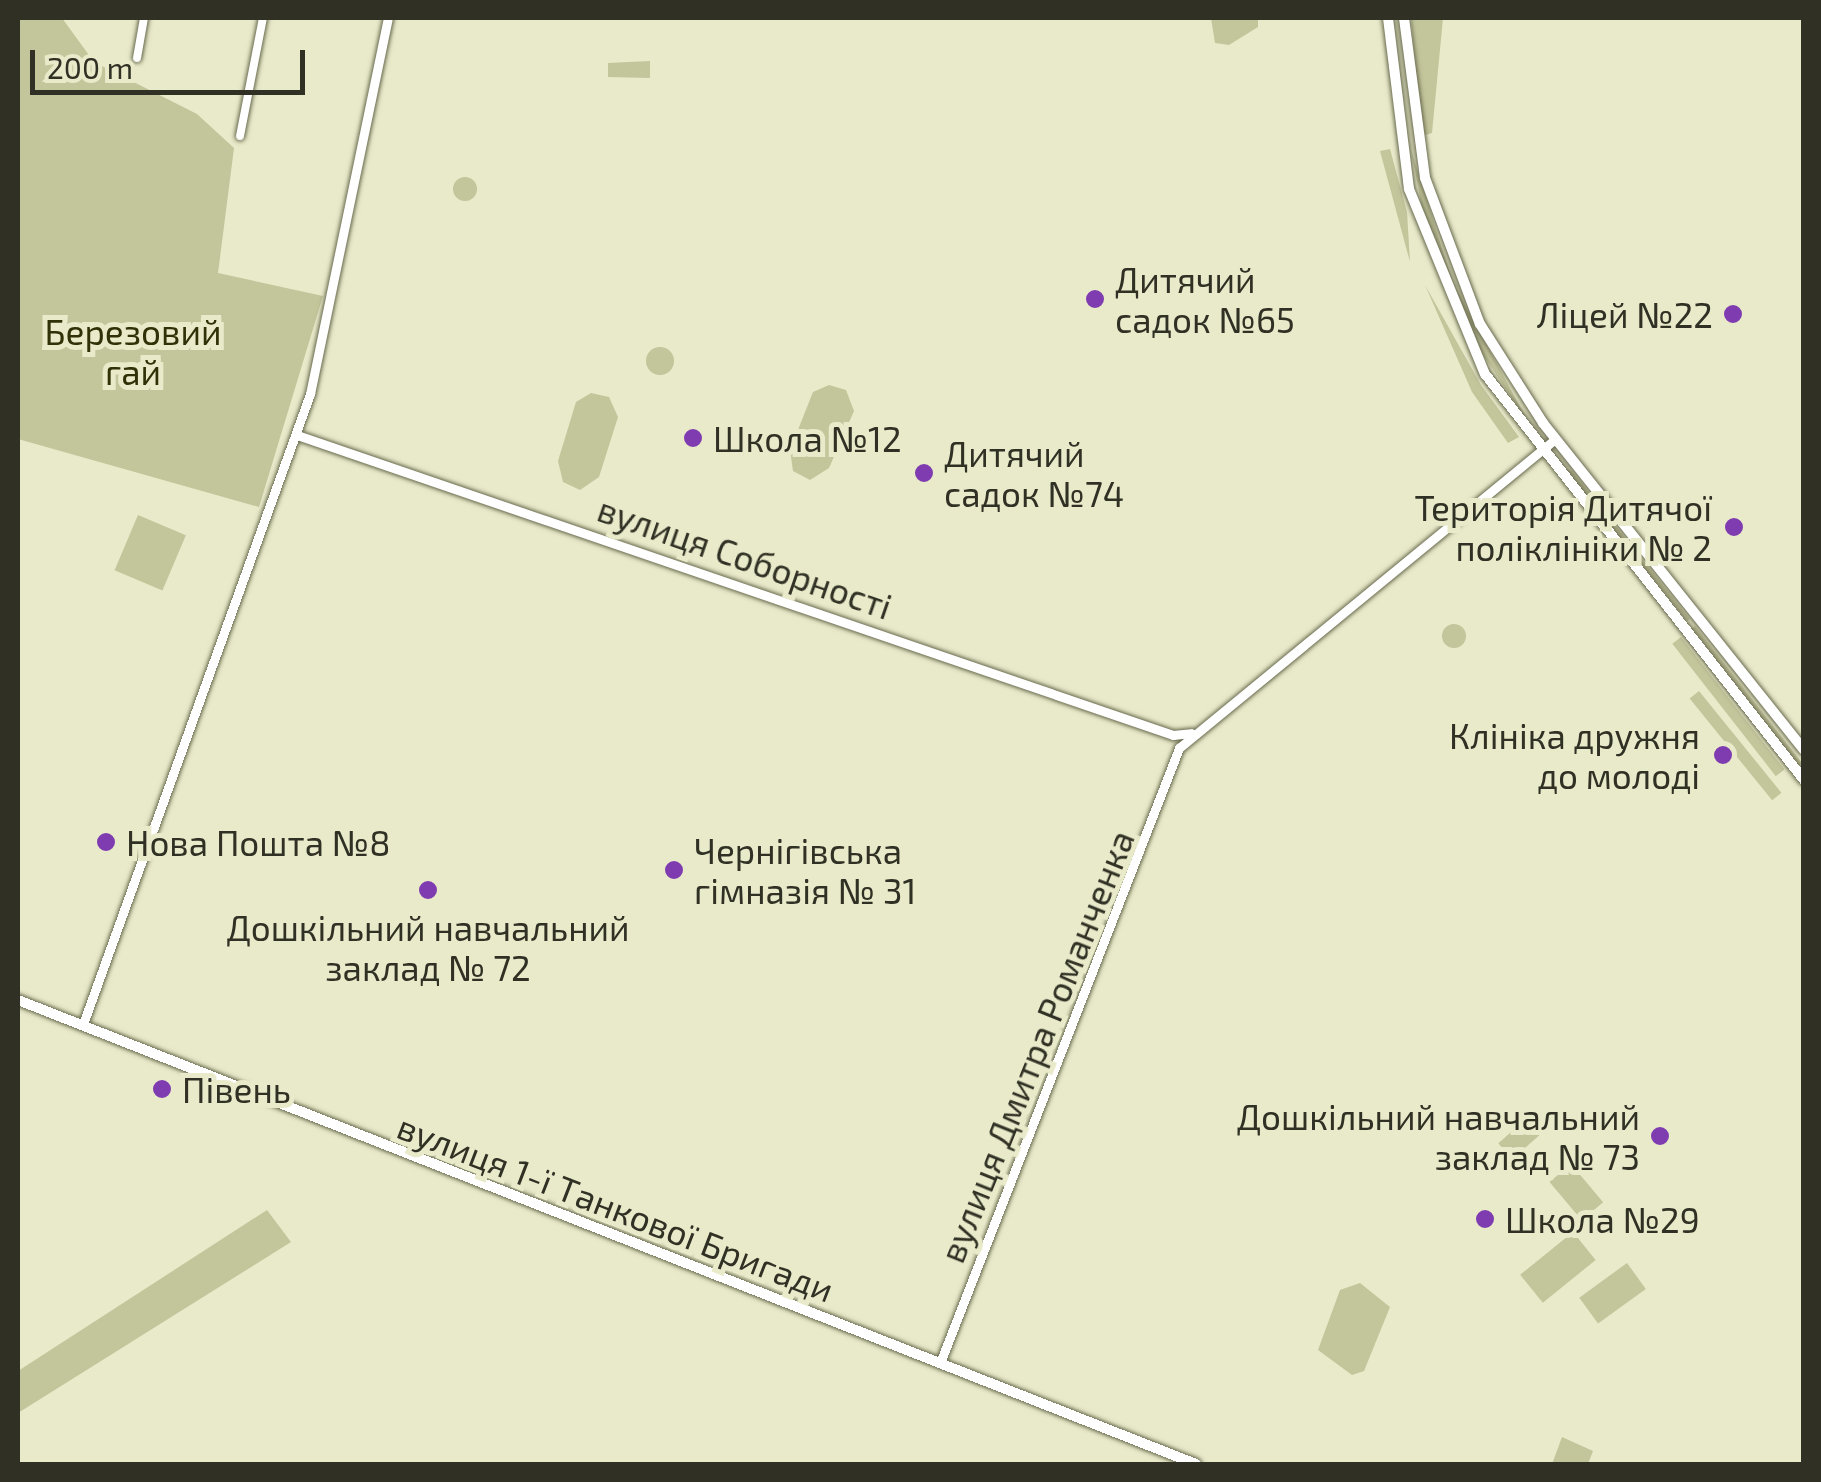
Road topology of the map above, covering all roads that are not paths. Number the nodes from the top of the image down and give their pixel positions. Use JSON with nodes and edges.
{"nodes":[{"id":1,"x":144,"y":18,"type":"edge"},
{"id":2,"x":263,"y":18,"type":"edge"},
{"id":3,"x":388,"y":18,"type":"edge"},
{"id":4,"x":1388,"y":18,"type":"edge"},
{"id":5,"x":1404,"y":18,"type":"edge"},
{"id":6,"x":137,"y":58,"type":"dead end"},
{"id":7,"x":240,"y":136,"type":"dead end"},
{"id":8,"x":298,"y":436,"type":"junction"},
{"id":9,"x":1555,"y":439,"type":"junction"},
{"id":10,"x":1540,"y":451,"type":"junction"},
{"id":11,"x":1191,"y":733,"type":"junction"},
{"id":12,"x":1173,"y":735,"type":"junction"},
{"id":13,"x":1179,"y":748,"type":"junction"},
{"id":14,"x":1804,"y":750,"type":"edge"},
{"id":15,"x":1804,"y":780,"type":"edge"},
{"id":16,"x":18,"y":1000,"type":"edge"},
{"id":17,"x":83,"y":1024,"type":"junction"},
{"id":18,"x":940,"y":1362,"type":"junction"},
{"id":19,"x":1196,"y":1464,"type":"edge"}],
"edges":[{"from":1,"to":6,"type":"street"},
{"from":2,"to":7,"type":"street"},
{"from":3,"to":8,"type":"street"},
{"from":4,"to":10,"type":"main road"},
{"from":5,"to":9,"type":"main road"},
{"from":8,"to":12,"type":"street","name":"вулиця Соборності"},
{"from":8,"to":17,"type":"street"},
{"from":9,"to":10,"type":"street"},
{"from":9,"to":14,"type":"main road"},
{"from":10,"to":11,"type":"street"},
{"from":10,"to":15,"type":"main road"},
{"from":11,"to":12,"type":"street","name":"вулиця Соборності"},
{"from":11,"to":13,"type":"street"},
{"from":12,"to":13,"type":"street"},
{"from":13,"to":18,"type":"street","name":"вулиця Дмитра Романченка"},
{"from":16,"to":17,"type":"main road","name":"вулиця 1-ї Танкової Бригади"},
{"from":17,"to":18,"type":"main road","name":"вулиця 1-ї Танкової Бригади"},
{"from":18,"to":19,"type":"main road","name":"вулиця 1-ї Танкової Бригади"}]}
